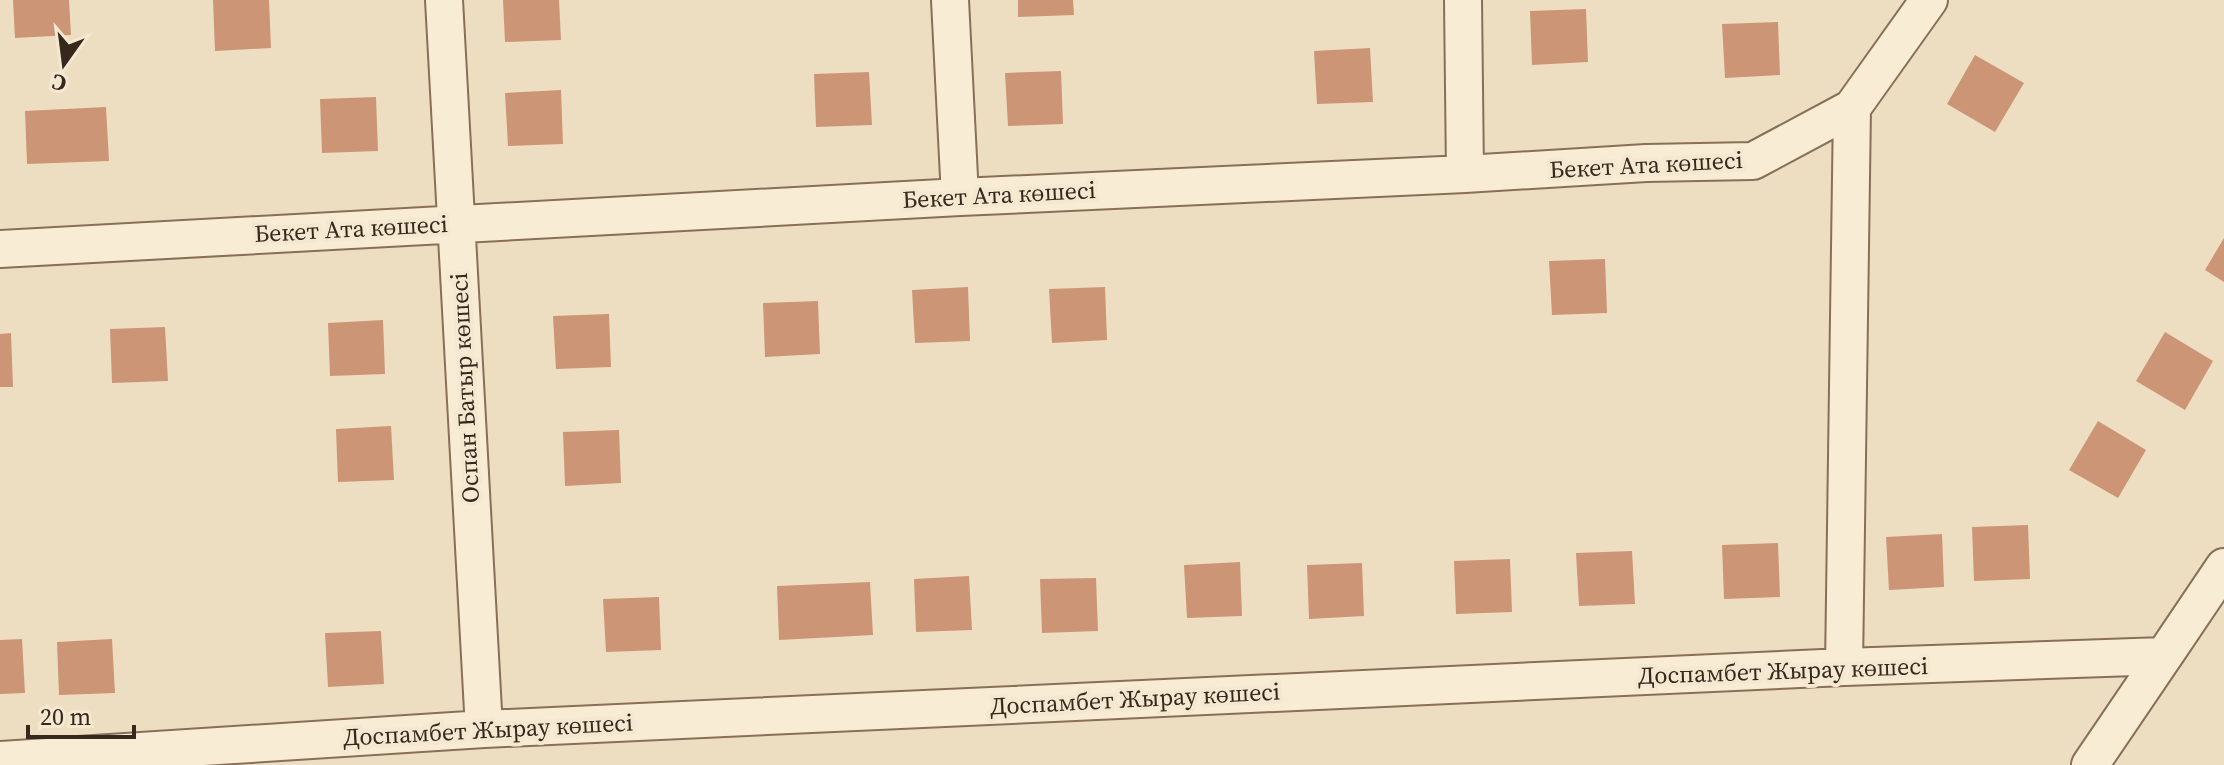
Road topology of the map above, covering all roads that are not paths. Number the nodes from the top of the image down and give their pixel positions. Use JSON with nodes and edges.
{"nodes":[{"id":1,"x":444,"y":0,"type":"edge"},
{"id":2,"x":950,"y":0,"type":"edge"},
{"id":3,"x":1463,"y":0,"type":"edge"},
{"id":4,"x":1929,"y":0,"type":"edge"},
{"id":5,"x":1852,"y":108,"type":"junction"},
{"id":6,"x":1465,"y":174,"type":"junction"},
{"id":7,"x":960,"y":197,"type":"junction"},
{"id":8,"x":455,"y":223,"type":"junction"},
{"id":9,"x":0,"y":249,"type":"edge"},
{"id":10,"x":2224,"y":567,"type":"edge"},
{"id":11,"x":2164,"y":656,"type":"junction"},
{"id":12,"x":1844,"y":667,"type":"junction"},
{"id":13,"x":484,"y":729,"type":"junction"},
{"id":14,"x":0,"y":760,"type":"edge"},
{"id":15,"x":2090,"y":765,"type":"edge"}],
"edges":[{"from":1,"to":8,"type":"street","name":"Оспан Батыр көшесі"},
{"from":2,"to":7,"type":"street"},
{"from":3,"to":6,"type":"street"},
{"from":4,"to":5,"type":"street","name":"Бекет Ата көшесі"},
{"from":5,"to":6,"type":"street","name":"Бекет Ата көшесі"},
{"from":5,"to":12,"type":"street"},
{"from":6,"to":7,"type":"street","name":"Бекет Ата көшесі"},
{"from":7,"to":8,"type":"street","name":"Бекет Ата көшесі"},
{"from":8,"to":9,"type":"street","name":"Бекет Ата көшесі"},
{"from":8,"to":13,"type":"street","name":"Оспан Батыр көшесі"},
{"from":10,"to":11,"type":"street"},
{"from":11,"to":12,"type":"street","name":"Доспамбет Жырау көшесі"},
{"from":11,"to":15,"type":"street"},
{"from":12,"to":13,"type":"street","name":"Доспамбет Жырау көшесі"},
{"from":13,"to":14,"type":"street","name":"Доспамбет Жырау көшесі"}]}
